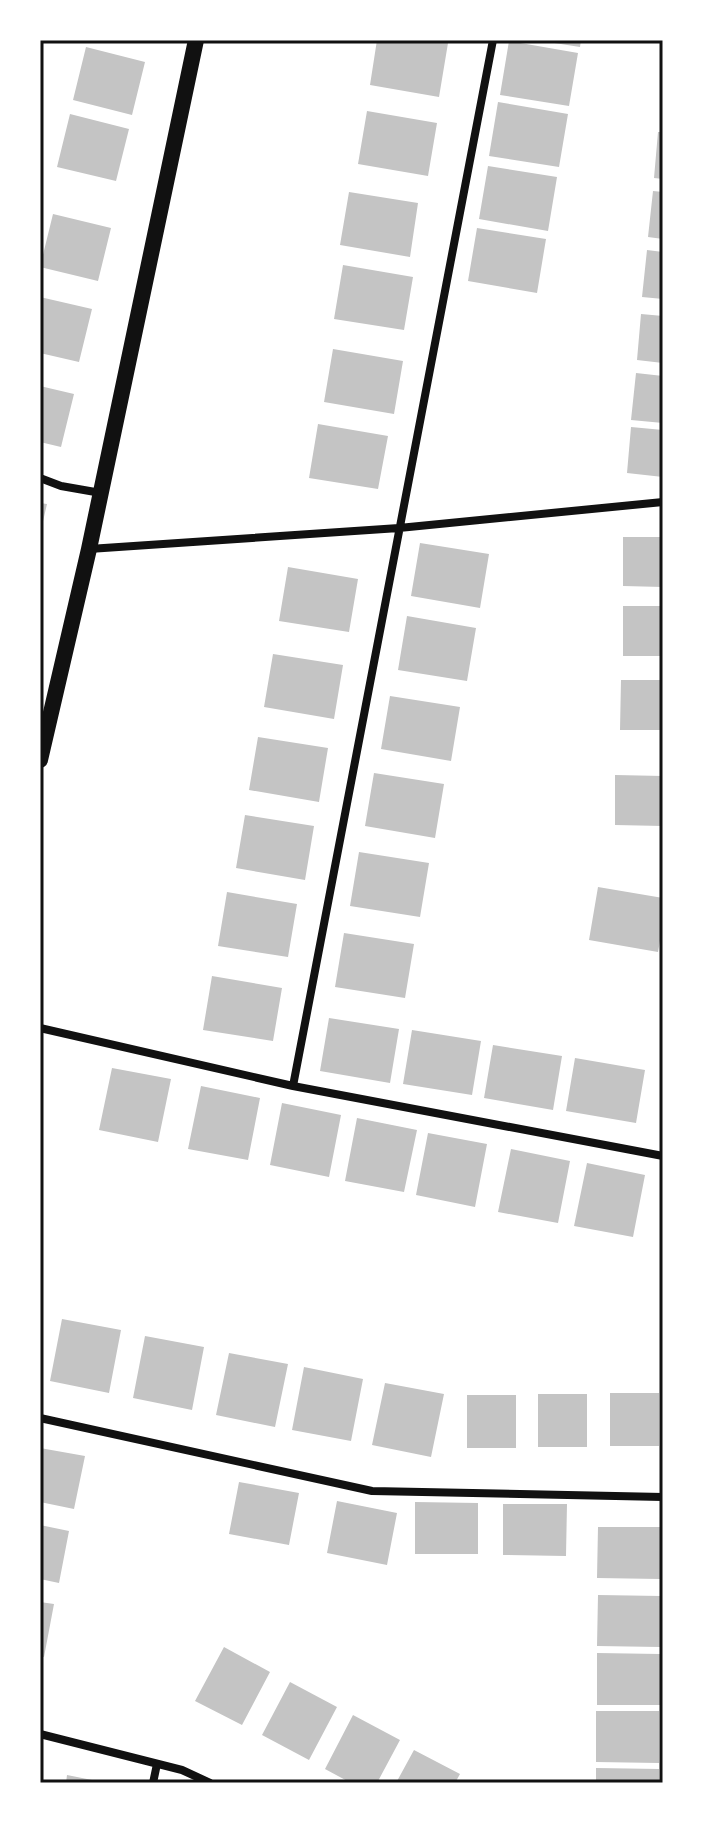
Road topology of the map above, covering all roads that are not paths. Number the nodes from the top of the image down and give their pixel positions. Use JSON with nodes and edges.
{"nodes":[{"id":1,"x":196,"y":40,"type":"edge"},
{"id":2,"x":493,"y":40,"type":"edge"},
{"id":3,"x":40,"y":478,"type":"edge"},
{"id":4,"x":101,"y":493,"type":"junction"},
{"id":5,"x":663,"y":502,"type":"edge"},
{"id":6,"x":399,"y":528,"type":"junction"},
{"id":7,"x":89,"y":549,"type":"junction"},
{"id":8,"x":40,"y":760,"type":"edge"},
{"id":9,"x":40,"y":1028,"type":"edge"},
{"id":10,"x":293,"y":1086,"type":"junction"},
{"id":11,"x":663,"y":1156,"type":"edge"},
{"id":12,"x":40,"y":1418,"type":"edge"},
{"id":13,"x":663,"y":1497,"type":"edge"},
{"id":14,"x":40,"y":1734,"type":"edge"},
{"id":15,"x":157,"y":1764,"type":"junction"},
{"id":16,"x":153,"y":1783,"type":"edge"},
{"id":17,"x":210,"y":1783,"type":"edge"}],
"edges":[{"from":1,"to":4,"type":"main road"},
{"from":2,"to":6,"type":"street"},
{"from":3,"to":4,"type":"street"},
{"from":4,"to":7,"type":"main road"},
{"from":5,"to":6,"type":"street"},
{"from":6,"to":7,"type":"street"},
{"from":6,"to":10,"type":"street"},
{"from":7,"to":8,"type":"main road"},
{"from":9,"to":10,"type":"street"},
{"from":10,"to":11,"type":"street"},
{"from":12,"to":13,"type":"street"},
{"from":14,"to":15,"type":"street"},
{"from":15,"to":16,"type":"street"},
{"from":15,"to":17,"type":"street"}]}
